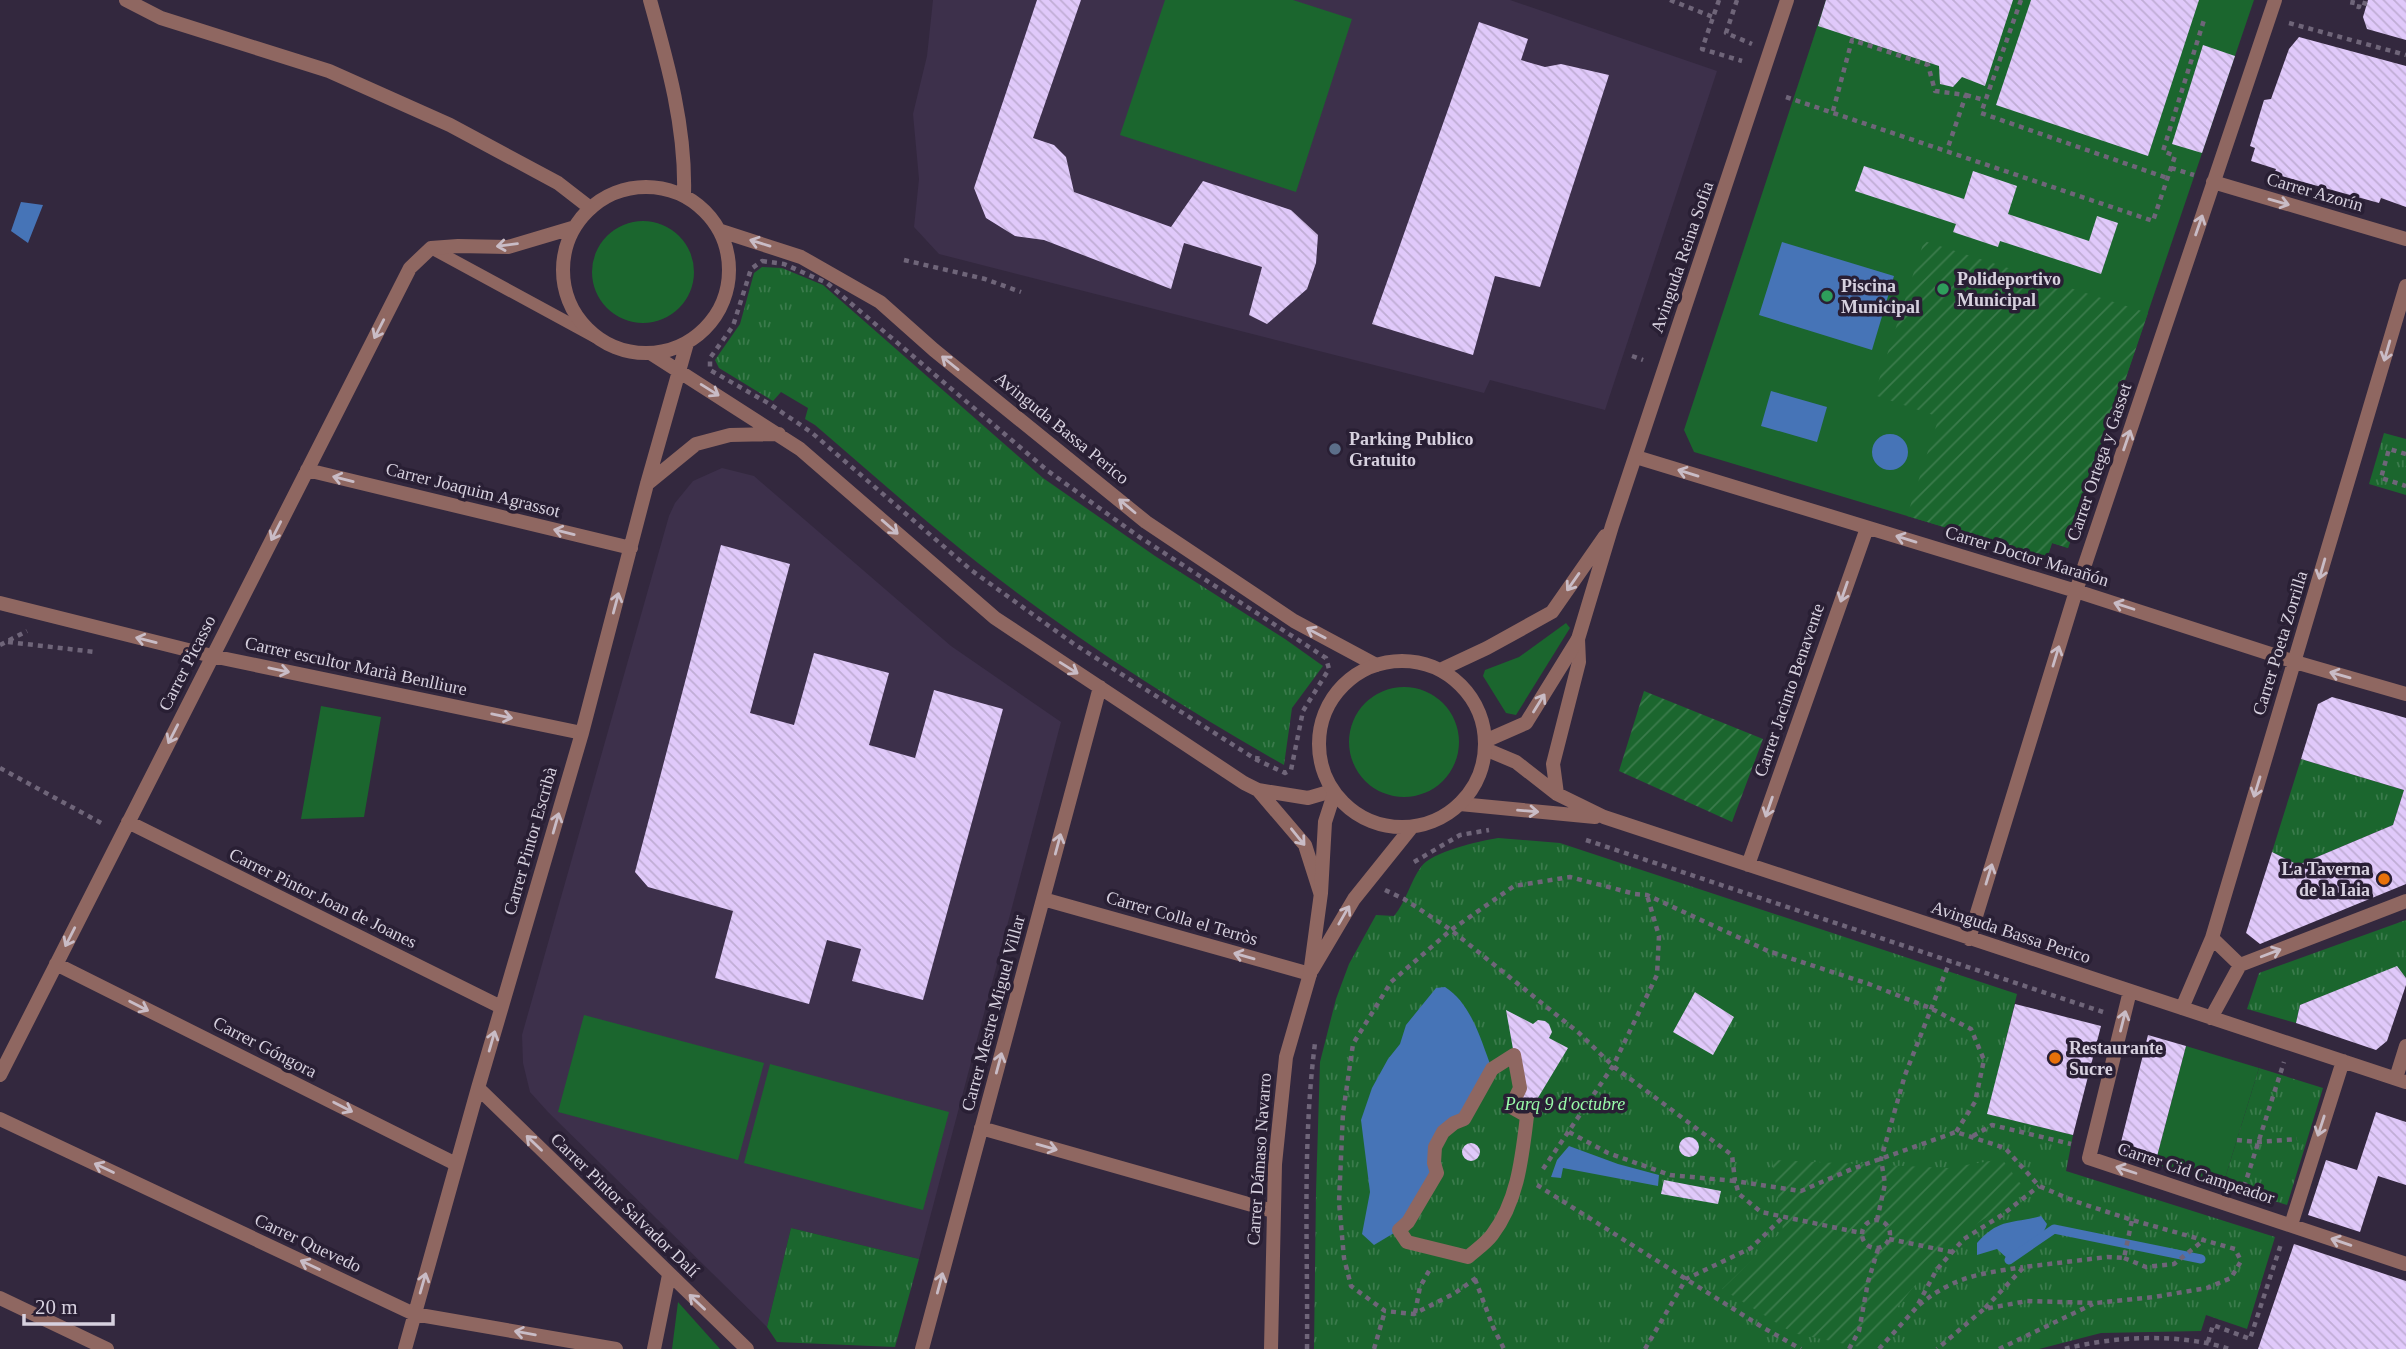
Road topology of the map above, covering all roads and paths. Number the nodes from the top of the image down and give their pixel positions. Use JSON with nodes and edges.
{"nodes":[{"id":1,"x":126,"y":0,"type":"edge"},
{"id":2,"x":650,"y":0,"type":"edge"},
{"id":3,"x":1670,"y":0,"type":"edge"},
{"id":4,"x":1719,"y":0,"type":"edge"},
{"id":5,"x":1787,"y":0,"type":"edge"},
{"id":6,"x":2021,"y":0,"type":"edge"},
{"id":7,"x":2275,"y":0,"type":"edge"},
{"id":8,"x":2353,"y":0,"type":"edge"},
{"id":9,"x":2360,"y":1,"type":"edge"},
{"id":10,"x":2367,"y":4,"type":"dead end"},
{"id":11,"x":1713,"y":17,"type":"junction"},
{"id":12,"x":2204,"y":20,"type":"dead end"},
{"id":13,"x":2288,"y":22,"type":"dead end"},
{"id":14,"x":2406,"y":55,"type":"edge"},
{"id":15,"x":1742,"y":61,"type":"dead end"},
{"id":16,"x":1965,"y":95,"type":"junction"},
{"id":17,"x":1786,"y":97,"type":"dead end"},
{"id":18,"x":1984,"y":100,"type":"junction"},
{"id":19,"x":1833,"y":111,"type":"junction"},
{"id":20,"x":1947,"y":150,"type":"junction"},
{"id":21,"x":2171,"y":168,"type":"junction"},
{"id":22,"x":2198,"y":177,"type":"dead end"},
{"id":23,"x":2168,"y":178,"type":"junction"},
{"id":24,"x":2213,"y":183,"type":"junction"},
{"id":25,"x":684,"y":195,"type":"junction"},
{"id":26,"x":589,"y":207,"type":"junction"},
{"id":27,"x":572,"y":228,"type":"junction"},
{"id":28,"x":721,"y":231,"type":"junction"},
{"id":29,"x":2406,"y":239,"type":"edge"},
{"id":30,"x":431,"y":248,"type":"junction"},
{"id":31,"x":904,"y":260,"type":"dead end"},
{"id":32,"x":2406,"y":286,"type":"edge"},
{"id":33,"x":1021,"y":292,"type":"dead end"},
{"id":34,"x":595,"y":337,"type":"junction"},
{"id":35,"x":687,"y":343,"type":"junction"},
{"id":36,"x":652,"y":354,"type":"junction"},
{"id":37,"x":1632,"y":356,"type":"dead end"},
{"id":38,"x":1643,"y":360,"type":"dead end"},
{"id":39,"x":680,"y":371,"type":"junction"},
{"id":40,"x":811,"y":432,"type":"joint"},
{"id":41,"x":779,"y":434,"type":"junction"},
{"id":42,"x":2406,"y":454,"type":"edge"},
{"id":43,"x":1636,"y":457,"type":"junction"},
{"id":44,"x":307,"y":470,"type":"junction"},
{"id":45,"x":648,"y":484,"type":"junction"},
{"id":46,"x":2406,"y":486,"type":"edge"},
{"id":47,"x":1612,"y":526,"type":"junction"},
{"id":48,"x":1867,"y":528,"type":"junction"},
{"id":49,"x":631,"y":548,"type":"junction"},
{"id":50,"x":2076,"y":590,"type":"junction"},
{"id":51,"x":0,"y":603,"type":"edge"},
{"id":52,"x":1578,"y":639,"type":"junction"},
{"id":53,"x":212,"y":656,"type":"junction"},
{"id":54,"x":2295,"y":662,"type":"junction"},
{"id":55,"x":1376,"y":665,"type":"junction"},
{"id":56,"x":1440,"y":670,"type":"junction"},
{"id":57,"x":1100,"y":687,"type":"junction"},
{"id":58,"x":2406,"y":694,"type":"edge"},
{"id":59,"x":582,"y":733,"type":"junction"},
{"id":60,"x":1485,"y":745,"type":"junction"},
{"id":61,"x":0,"y":768,"type":"edge"},
{"id":62,"x":1258,"y":790,"type":"junction"},
{"id":63,"x":1333,"y":793,"type":"junction"},
{"id":64,"x":1557,"y":794,"type":"junction"},
{"id":65,"x":1460,"y":804,"type":"junction"},
{"id":66,"x":1604,"y":817,"type":"junction"},
{"id":67,"x":128,"y":822,"type":"junction"},
{"id":68,"x":1411,"y":828,"type":"junction"},
{"id":69,"x":1494,"y":830,"type":"dead end"},
{"id":70,"x":1575,"y":836,"type":"dead end"},
{"id":71,"x":121,"y":837,"type":"junction"},
{"id":72,"x":1410,"y":865,"type":"dead end"},
{"id":73,"x":1748,"y":865,"type":"junction"},
{"id":74,"x":1392,"y":881,"type":"dead end"},
{"id":75,"x":1383,"y":889,"type":"junction"},
{"id":76,"x":1321,"y":893,"type":"junction"},
{"id":77,"x":1647,"y":895,"type":"dead end"},
{"id":78,"x":1043,"y":899,"type":"junction"},
{"id":79,"x":1376,"y":899,"type":"dead end"},
{"id":80,"x":2406,"y":901,"type":"edge"},
{"id":81,"x":2212,"y":938,"type":"junction"},
{"id":82,"x":1969,"y":939,"type":"junction"},
{"id":83,"x":1950,"y":961,"type":"junction"},
{"id":84,"x":56,"y":964,"type":"junction"},
{"id":85,"x":2240,"y":965,"type":"junction"},
{"id":86,"x":1310,"y":974,"type":"junction"},
{"id":87,"x":2130,"y":991,"type":"junction"},
{"id":88,"x":501,"y":1007,"type":"junction"},
{"id":89,"x":1930,"y":1008,"type":"junction"},
{"id":90,"x":2182,"y":1008,"type":"junction"},
{"id":91,"x":2108,"y":1014,"type":"dead end"},
{"id":92,"x":2211,"y":1018,"type":"junction"},
{"id":93,"x":1315,"y":1042,"type":"dead end"},
{"id":94,"x":2406,"y":1046,"type":"edge"},
{"id":95,"x":2343,"y":1061,"type":"junction"},
{"id":96,"x":2283,"y":1064,"type":"dead end"},
{"id":97,"x":0,"y":1075,"type":"edge"},
{"id":98,"x":2401,"y":1080,"type":"edge"},
{"id":99,"x":478,"y":1088,"type":"junction"},
{"id":100,"x":0,"y":1119,"type":"edge"},
{"id":101,"x":982,"y":1128,"type":"junction"},
{"id":102,"x":1569,"y":1132,"type":"dead end"},
{"id":103,"x":1956,"y":1132,"type":"junction"},
{"id":104,"x":2318,"y":1134,"type":"junction"},
{"id":105,"x":1973,"y":1137,"type":"junction"},
{"id":106,"x":2237,"y":1140,"type":"dead end"},
{"id":107,"x":2258,"y":1142,"type":"junction"},
{"id":108,"x":2074,"y":1152,"type":"dead end"},
{"id":109,"x":1881,"y":1159,"type":"junction"},
{"id":110,"x":456,"y":1164,"type":"junction"},
{"id":111,"x":1735,"y":1181,"type":"junction"},
{"id":112,"x":1534,"y":1184,"type":"dead end"},
{"id":113,"x":2039,"y":1185,"type":"junction"},
{"id":114,"x":2242,"y":1194,"type":"dead end"},
{"id":115,"x":1273,"y":1211,"type":"junction"},
{"id":116,"x":1783,"y":1217,"type":"junction"},
{"id":117,"x":1877,"y":1220,"type":"junction"},
{"id":118,"x":2132,"y":1220,"type":"junction"},
{"id":119,"x":2287,"y":1231,"type":"junction"},
{"id":120,"x":1861,"y":1233,"type":"junction"},
{"id":121,"x":1889,"y":1239,"type":"junction"},
{"id":122,"x":2205,"y":1239,"type":"junction"},
{"id":123,"x":1878,"y":1249,"type":"junction"},
{"id":124,"x":1441,"y":1250,"type":"junction"},
{"id":125,"x":1952,"y":1252,"type":"junction"},
{"id":126,"x":2124,"y":1258,"type":"junction"},
{"id":127,"x":2406,"y":1264,"type":"edge"},
{"id":128,"x":2024,"y":1267,"type":"junction"},
{"id":129,"x":669,"y":1275,"type":"junction"},
{"id":130,"x":1475,"y":1279,"type":"dead end"},
{"id":131,"x":1686,"y":1279,"type":"junction"},
{"id":132,"x":0,"y":1298,"type":"edge"},
{"id":133,"x":2096,"y":1303,"type":"junction"},
{"id":134,"x":1916,"y":1308,"type":"junction"},
{"id":135,"x":1984,"y":1308,"type":"junction"},
{"id":136,"x":1385,"y":1311,"type":"dead end"},
{"id":137,"x":414,"y":1314,"type":"junction"},
{"id":138,"x":1414,"y":1314,"type":"dead end"},
{"id":139,"x":2208,"y":1342,"type":"junction"},
{"id":140,"x":107,"y":1349,"type":"edge"},
{"id":141,"x":405,"y":1349,"type":"edge"},
{"id":142,"x":616,"y":1349,"type":"edge"},
{"id":143,"x":654,"y":1349,"type":"edge"},
{"id":144,"x":747,"y":1349,"type":"edge"},
{"id":145,"x":922,"y":1349,"type":"edge"},
{"id":146,"x":1271,"y":1349,"type":"edge"},
{"id":147,"x":1307,"y":1349,"type":"edge"},
{"id":148,"x":1374,"y":1349,"type":"edge"},
{"id":149,"x":1504,"y":1349,"type":"edge"},
{"id":150,"x":1645,"y":1349,"type":"edge"},
{"id":151,"x":1801,"y":1349,"type":"edge"},
{"id":152,"x":1849,"y":1349,"type":"edge"},
{"id":153,"x":1879,"y":1349,"type":"edge"},
{"id":154,"x":1937,"y":1349,"type":"edge"},
{"id":155,"x":1999,"y":1349,"type":"edge"},
{"id":156,"x":2065,"y":1349,"type":"edge"},
{"id":157,"x":2230,"y":1349,"type":"edge"}],
"edges":[{"from":1,"to":26,"type":"street"},
{"from":2,"to":25,"type":"street"},
{"from":3,"to":11,"type":"path"},
{"from":4,"to":11,"type":"path"},
{"from":5,"to":43,"type":"street","name":"Avinguda Reina Sofia"},
{"from":6,"to":18,"type":"path"},
{"from":7,"to":24,"type":"street","name":"Carrer Ortega y Gasset"},
{"from":8,"to":9,"type":"path"},
{"from":9,"to":10,"type":"path"},
{"from":11,"to":15,"type":"path"},
{"from":12,"to":21,"type":"path"},
{"from":13,"to":14,"type":"path"},
{"from":16,"to":18,"type":"path"},
{"from":16,"to":19,"type":"path"},
{"from":16,"to":20,"type":"path"},
{"from":17,"to":19,"type":"path"},
{"from":18,"to":23,"type":"path"},
{"from":19,"to":20,"type":"path"},
{"from":20,"to":23,"type":"path"},
{"from":21,"to":22,"type":"path"},
{"from":21,"to":23,"type":"path"},
{"from":24,"to":29,"type":"street","name":"Carrer Azorín","one_way":true},
{"from":50,"to":24,"type":"street","name":"Carrer Ortega y Gasset","one_way":true},
{"from":25,"to":26,"type":"street"},
{"from":25,"to":28,"type":"street"},
{"from":26,"to":27,"type":"street"},
{"from":27,"to":30,"type":"street","one_way":true},
{"from":27,"to":34,"type":"street"},
{"from":28,"to":35,"type":"street"},
{"from":55,"to":28,"type":"street","name":"Avinguda Bassa Perico","one_way":true},
{"from":30,"to":34,"type":"lane"},
{"from":30,"to":44,"type":"street","name":"Carrer Picasso","one_way":true},
{"from":31,"to":33,"type":"path"},
{"from":32,"to":54,"type":"street","name":"Carrer Poeta Zorrilla","one_way":true},
{"from":34,"to":36,"type":"street"},
{"from":35,"to":36,"type":"street"},
{"from":35,"to":39,"type":"street","name":"Carrer Pintor Escribà"},
{"from":36,"to":39,"type":"street"},
{"from":37,"to":38,"type":"path"},
{"from":39,"to":41,"type":"street","one_way":true},
{"from":39,"to":45,"type":"street","name":"Carrer Pintor Escribà"},
{"from":40,"to":40,"type":"path"},
{"from":41,"to":45,"type":"street"},
{"from":41,"to":57,"type":"street","one_way":true},
{"from":42,"to":46,"type":"path"},
{"from":43,"to":47,"type":"street","name":"Avinguda Reina Sofia"},
{"from":48,"to":43,"type":"street","name":"Carrer Doctor Marañón","one_way":true},
{"from":49,"to":44,"type":"street","name":"Carrer Joaquim Agrassot","one_way":true},
{"from":44,"to":53,"type":"street","name":"Carrer Picasso","one_way":true},
{"from":45,"to":49,"type":"street","name":"Carrer Pintor Escribà"},
{"from":47,"to":52,"type":"street","name":"Avinguda Reina Sofia"},
{"from":47,"to":56,"type":"street","name":"Avinguda Reina Sofia","one_way":true},
{"from":50,"to":48,"type":"street","name":"Carrer Doctor Marañón","one_way":true},
{"from":48,"to":73,"type":"street","name":"Carrer Jacinto Benavente","one_way":true},
{"from":59,"to":49,"type":"street","name":"Carrer Pintor Escribà","one_way":true},
{"from":54,"to":50,"type":"street","name":"Carrer Doctor Marañón","one_way":true},
{"from":82,"to":50,"type":"street","name":"Carrer Ortega y Gasset","one_way":true},
{"from":53,"to":51,"type":"street","name":"Carrer escultor Marià Benlliure","one_way":true},
{"from":60,"to":52,"type":"street","name":"Avinguda Reina Sofia","one_way":true},
{"from":52,"to":64,"type":"street","name":"Avinguda Reina Sofia"},
{"from":53,"to":59,"type":"street","name":"Carrer escultor Marià Benlliure","one_way":true},
{"from":53,"to":67,"type":"street","name":"Carrer Picasso","one_way":true},
{"from":58,"to":54,"type":"street","name":"Carrer Doctor Marañón","one_way":true},
{"from":54,"to":81,"type":"street","name":"Carrer Poeta Zorrilla","one_way":true},
{"from":55,"to":56,"type":"street"},
{"from":55,"to":63,"type":"street"},
{"from":56,"to":60,"type":"street"},
{"from":57,"to":62,"type":"street"},
{"from":78,"to":57,"type":"street","name":"Carrer Mestre Miguel Villar","one_way":true},
{"from":88,"to":59,"type":"street","name":"Carrer Pintor Escribà","one_way":true},
{"from":60,"to":64,"type":"street","name":"Avinguda Bassa Perico"},
{"from":60,"to":65,"type":"street"},
{"from":61,"to":71,"type":"path"},
{"from":62,"to":63,"type":"street"},
{"from":62,"to":76,"type":"street","one_way":true},
{"from":63,"to":68,"type":"street"},
{"from":63,"to":76,"type":"street","name":"Carrer Dámaso Navarro"},
{"from":64,"to":66,"type":"street","name":"Avinguda Bassa Perico"},
{"from":65,"to":66,"type":"street","name":"Avinguda Bassa Perico","one_way":true},
{"from":65,"to":68,"type":"street"},
{"from":66,"to":73,"type":"street","name":"Avinguda Bassa Perico"},
{"from":67,"to":71,"type":"street","name":"Carrer Picasso"},
{"from":67,"to":88,"type":"street","name":"Carrer Pintor Joan de Joanes"},
{"from":86,"to":68,"type":"street","name":"Carrer Dámaso Navarro","one_way":true},
{"from":69,"to":72,"type":"path"},
{"from":70,"to":83,"type":"path"},
{"from":71,"to":84,"type":"street","name":"Carrer Picasso","one_way":true},
{"from":73,"to":82,"type":"street","name":"Avinguda Bassa Perico"},
{"from":74,"to":75,"type":"path"},
{"from":75,"to":79,"type":"path"},
{"from":75,"to":111,"type":"path"},
{"from":76,"to":86,"type":"street","name":"Carrer Dámaso Navarro"},
{"from":77,"to":89,"type":"path"},
{"from":86,"to":78,"type":"street","name":"Carrer Colla el Terròs","one_way":true},
{"from":101,"to":78,"type":"street","name":"Carrer Mestre Miguel Villar","one_way":true},
{"from":85,"to":80,"type":"street","one_way":true},
{"from":81,"to":85,"type":"street"},
{"from":81,"to":90,"type":"street","name":"Carrer Poeta Zorrilla"},
{"from":82,"to":87,"type":"street","name":"Avinguda Bassa Perico"},
{"from":83,"to":89,"type":"path"},
{"from":83,"to":91,"type":"path"},
{"from":84,"to":97,"type":"street","name":"Carrer Picasso"},
{"from":84,"to":110,"type":"street","name":"Carrer Góngora","one_way":true},
{"from":85,"to":92,"type":"street"},
{"from":86,"to":115,"type":"street","name":"Carrer Dámaso Navarro"},
{"from":87,"to":90,"type":"street","name":"Avinguda Bassa Perico"},
{"from":119,"to":87,"type":"street","name":"Carrer Cid Campeador","one_way":true},
{"from":99,"to":88,"type":"street","name":"Carrer Pintor Escribà","one_way":true},
{"from":89,"to":103,"type":"path"},
{"from":89,"to":109,"type":"path"},
{"from":90,"to":92,"type":"street","name":"Avinguda Bassa Perico"},
{"from":92,"to":95,"type":"street","name":"Avinguda Bassa Perico"},
{"from":93,"to":147,"type":"path"},
{"from":94,"to":98,"type":"street"},
{"from":95,"to":98,"type":"street","name":"Avinguda Bassa Perico"},
{"from":95,"to":104,"type":"street","name":"Carrer Cid Campeador","one_way":true},
{"from":96,"to":107,"type":"path"},
{"from":99,"to":110,"type":"street","name":"Carrer Pintor Escribà"},
{"from":129,"to":99,"type":"street","name":"Carrer Pintor Salvador Dalí","one_way":true},
{"from":137,"to":100,"type":"street","name":"Carrer Quevedo","one_way":true},
{"from":101,"to":115,"type":"street","one_way":true},
{"from":145,"to":101,"type":"street","name":"Carrer Mestre Miguel Villar","one_way":true},
{"from":102,"to":111,"type":"path"},
{"from":103,"to":105,"type":"path"},
{"from":103,"to":109,"type":"path"},
{"from":104,"to":107,"type":"path"},
{"from":104,"to":119,"type":"street","name":"Carrer Cid Campeador"},
{"from":105,"to":108,"type":"path"},
{"from":105,"to":113,"type":"path"},
{"from":106,"to":107,"type":"path"},
{"from":107,"to":114,"type":"path"},
{"from":109,"to":111,"type":"path"},
{"from":109,"to":117,"type":"path"},
{"from":137,"to":110,"type":"street","name":"Carrer Pintor Escribà","one_way":true},
{"from":111,"to":116,"type":"path"},
{"from":112,"to":131,"type":"path"},
{"from":113,"to":118,"type":"path"},
{"from":113,"to":125,"type":"path"},
{"from":115,"to":146,"type":"street","name":"Carrer Dámaso Navarro"},
{"from":116,"to":120,"type":"path"},
{"from":116,"to":131,"type":"path"},
{"from":117,"to":120,"type":"path"},
{"from":117,"to":121,"type":"path"},
{"from":118,"to":122,"type":"path"},
{"from":118,"to":126,"type":"path"},
{"from":127,"to":119,"type":"street","name":"Carrer Cid Campeador","one_way":true},
{"from":119,"to":139,"type":"path"},
{"from":120,"to":123,"type":"path"},
{"from":121,"to":123,"type":"path"},
{"from":121,"to":125,"type":"path"},
{"from":122,"to":126,"type":"path"},
{"from":122,"to":133,"type":"path"},
{"from":123,"to":152,"type":"path"},
{"from":124,"to":124,"type":"street"},
{"from":124,"to":138,"type":"path"},
{"from":125,"to":134,"type":"path"},
{"from":126,"to":128,"type":"path"},
{"from":128,"to":134,"type":"path"},
{"from":128,"to":135,"type":"path"},
{"from":129,"to":143,"type":"street"},
{"from":144,"to":129,"type":"street","name":"Carrer Pintor Salvador Dalí","one_way":true},
{"from":130,"to":149,"type":"path"},
{"from":131,"to":150,"type":"path"},
{"from":131,"to":151,"type":"path"},
{"from":132,"to":140,"type":"street"},
{"from":133,"to":135,"type":"path"},
{"from":133,"to":155,"type":"path"},
{"from":134,"to":153,"type":"path"},
{"from":135,"to":154,"type":"path"},
{"from":136,"to":148,"type":"path"},
{"from":137,"to":141,"type":"street","name":"Carrer Pintor Escribà"},
{"from":142,"to":137,"type":"street","name":"Carrer Quevedo","one_way":true},
{"from":139,"to":156,"type":"path"},
{"from":139,"to":157,"type":"path"}]}
